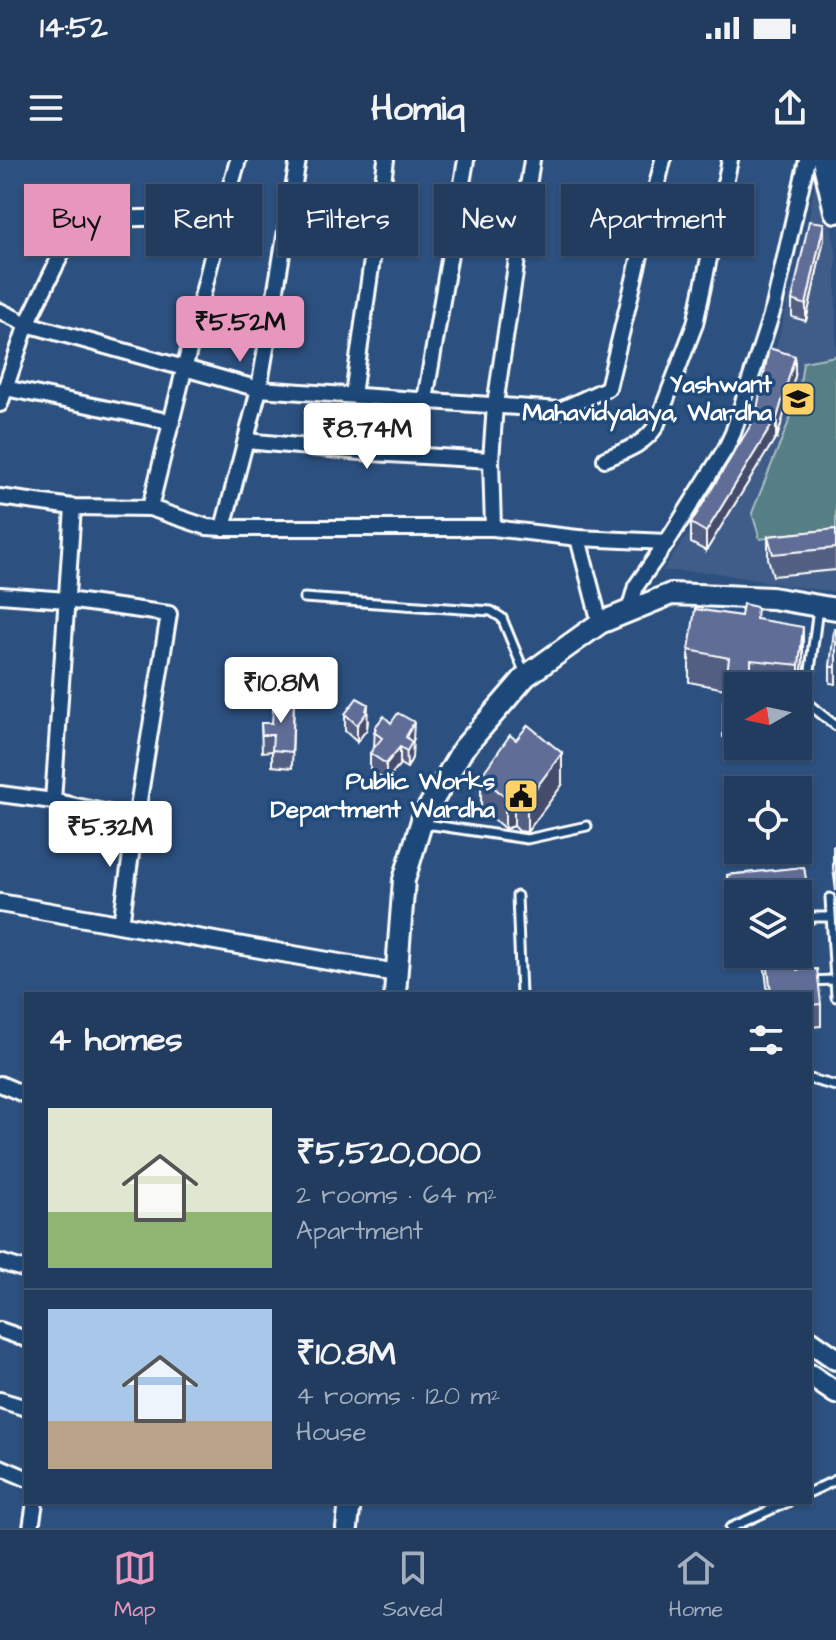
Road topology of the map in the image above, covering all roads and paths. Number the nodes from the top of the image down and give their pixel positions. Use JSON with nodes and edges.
{"nodes":[{"id":1,"x":238,"y":160,"type":"edge"},
{"id":2,"x":298,"y":160,"type":"edge"},
{"id":3,"x":386,"y":160,"type":"edge"},
{"id":4,"x":466,"y":160,"type":"edge"},
{"id":5,"x":532,"y":160,"type":"edge"},
{"id":6,"x":663,"y":160,"type":"edge"},
{"id":7,"x":730,"y":160,"type":"edge"},
{"id":8,"x":807,"y":160,"type":"edge"},
{"id":9,"x":824,"y":160,"type":"edge"},
{"id":10,"x":231,"y":184,"type":"edge"},
{"id":11,"x":836,"y":211,"type":"edge"},
{"id":12,"x":146,"y":218,"type":"edge"},
{"id":13,"x":212,"y":256,"type":"edge"},
{"id":14,"x":0,"y":311,"type":"edge"},
{"id":15,"x":27,"y":324,"type":"junction"},
{"id":16,"x":185,"y":368,"type":"junction"},
{"id":17,"x":5,"y":388,"type":"junction"},
{"id":18,"x":259,"y":389,"type":"junction"},
{"id":19,"x":353,"y":395,"type":"junction"},
{"id":20,"x":425,"y":400,"type":"junction"},
{"id":21,"x":0,"y":404,"type":"edge"},
{"id":22,"x":495,"y":405,"type":"junction"},
{"id":23,"x":172,"y":422,"type":"junction"},
{"id":24,"x":246,"y":441,"type":"junction"},
{"id":25,"x":605,"y":459,"type":"dead end"},
{"id":26,"x":491,"y":460,"type":"junction"},
{"id":27,"x":0,"y":497,"type":"edge"},
{"id":28,"x":73,"y":507,"type":"junction"},
{"id":29,"x":150,"y":508,"type":"junction"},
{"id":30,"x":223,"y":528,"type":"junction"},
{"id":31,"x":493,"y":528,"type":"junction"},
{"id":32,"x":578,"y":538,"type":"junction"},
{"id":33,"x":667,"y":542,"type":"junction"},
{"id":34,"x":0,"y":595,"type":"edge"},
{"id":35,"x":304,"y":598,"type":"dead end"},
{"id":36,"x":67,"y":600,"type":"junction"},
{"id":37,"x":827,"y":607,"type":"edge"},
{"id":38,"x":629,"y":611,"type":"junction"},
{"id":39,"x":600,"y":623,"type":"junction"},
{"id":40,"x":812,"y":675,"type":"edge"},
{"id":41,"x":526,"y":676,"type":"junction"},
{"id":42,"x":812,"y":707,"type":"edge"},
{"id":43,"x":836,"y":726,"type":"edge"},
{"id":44,"x":0,"y":794,"type":"edge"},
{"id":45,"x":53,"y":801,"type":"junction"},
{"id":46,"x":136,"y":819,"type":"junction"},
{"id":47,"x":420,"y":826,"type":"junction"},
{"id":48,"x":587,"y":826,"type":"dead end"},
{"id":49,"x":517,"y":896,"type":"dead end"},
{"id":50,"x":830,"y":898,"type":"dead end"},
{"id":51,"x":0,"y":903,"type":"edge"},
{"id":52,"x":830,"y":917,"type":"junction"},
{"id":53,"x":121,"y":924,"type":"junction"},
{"id":54,"x":396,"y":973,"type":"junction"},
{"id":55,"x":835,"y":980,"type":"edge"},
{"id":56,"x":395,"y":992,"type":"edge"},
{"id":57,"x":521,"y":992,"type":"edge"},
{"id":58,"x":836,"y":997,"type":"edge"},
{"id":59,"x":812,"y":1080,"type":"edge"},
{"id":60,"x":0,"y":1084,"type":"edge"},
{"id":61,"x":836,"y":1086,"type":"edge"},
{"id":62,"x":24,"y":1094,"type":"edge"},
{"id":63,"x":0,"y":1262,"type":"edge"},
{"id":64,"x":24,"y":1269,"type":"edge"},
{"id":65,"x":0,"y":1330,"type":"edge"},
{"id":66,"x":24,"y":1338,"type":"edge"},
{"id":67,"x":812,"y":1342,"type":"edge"},
{"id":68,"x":836,"y":1359,"type":"edge"},
{"id":69,"x":812,"y":1376,"type":"edge"},
{"id":70,"x":836,"y":1393,"type":"edge"},
{"id":71,"x":0,"y":1400,"type":"edge"},
{"id":72,"x":24,"y":1407,"type":"edge"},
{"id":73,"x":0,"y":1467,"type":"edge"},
{"id":74,"x":24,"y":1477,"type":"edge"},
{"id":75,"x":836,"y":1480,"type":"edge"},
{"id":76,"x":812,"y":1491,"type":"edge"},
{"id":77,"x":35,"y":1504,"type":"edge"},
{"id":78,"x":350,"y":1504,"type":"edge"},
{"id":79,"x":784,"y":1504,"type":"edge"},
{"id":80,"x":31,"y":1528,"type":"edge"},
{"id":81,"x":347,"y":1528,"type":"edge"},
{"id":82,"x":730,"y":1528,"type":"edge"}],
"edges":[{"from":1,"to":10,"type":"street"},
{"from":2,"to":18,"type":"street"},
{"from":3,"to":19,"type":"street"},
{"from":4,"to":20,"type":"street"},
{"from":5,"to":22,"type":"street"},
{"from":6,"to":22,"type":"street"},
{"from":7,"to":25,"type":"street"},
{"from":8,"to":33,"type":"street"},
{"from":9,"to":11,"type":"main road"},
{"from":12,"to":15,"type":"street"},
{"from":13,"to":16,"type":"street"},
{"from":14,"to":15,"type":"street"},
{"from":15,"to":16,"type":"street"},
{"from":15,"to":17,"type":"street"},
{"from":16,"to":18,"type":"street"},
{"from":16,"to":23,"type":"street"},
{"from":17,"to":21,"type":"street"},
{"from":17,"to":23,"type":"street"},
{"from":18,"to":19,"type":"street"},
{"from":18,"to":24,"type":"street"},
{"from":19,"to":20,"type":"street"},
{"from":20,"to":22,"type":"street"},
{"from":22,"to":26,"type":"street"},
{"from":23,"to":29,"type":"street"},
{"from":24,"to":26,"type":"street"},
{"from":24,"to":30,"type":"street"},
{"from":26,"to":31,"type":"street"},
{"from":27,"to":28,"type":"street"},
{"from":28,"to":29,"type":"street"},
{"from":28,"to":36,"type":"street"},
{"from":29,"to":30,"type":"street"},
{"from":30,"to":31,"type":"street"},
{"from":31,"to":32,"type":"street"},
{"from":32,"to":33,"type":"street"},
{"from":32,"to":39,"type":"street"},
{"from":33,"to":38,"type":"street"},
{"from":34,"to":36,"type":"street"},
{"from":35,"to":41,"type":"lane"},
{"from":36,"to":45,"type":"street"},
{"from":36,"to":46,"type":"street"},
{"from":37,"to":38,"type":"main road"},
{"from":37,"to":40,"type":"lane"},
{"from":38,"to":39,"type":"main road"},
{"from":39,"to":41,"type":"main road"},
{"from":41,"to":47,"type":"main road"},
{"from":42,"to":43,"type":"lane"},
{"from":44,"to":45,"type":"street"},
{"from":45,"to":46,"type":"street"},
{"from":46,"to":53,"type":"street"},
{"from":47,"to":48,"type":"lane"},
{"from":47,"to":54,"type":"main road"},
{"from":49,"to":57,"type":"lane"},
{"from":50,"to":52,"type":"lane"},
{"from":51,"to":53,"type":"street"},
{"from":52,"to":55,"type":"lane"},
{"from":52,"to":55,"type":"lane"},
{"from":53,"to":54,"type":"street"},
{"from":54,"to":56,"type":"main road"},
{"from":55,"to":58,"type":"lane"},
{"from":59,"to":61,"type":"lane"},
{"from":60,"to":62,"type":"street"},
{"from":63,"to":64,"type":"street"},
{"from":65,"to":66,"type":"street"},
{"from":67,"to":68,"type":"main road"},
{"from":69,"to":70,"type":"main road"},
{"from":71,"to":72,"type":"street"},
{"from":73,"to":74,"type":"street"},
{"from":75,"to":76,"type":"lane"},
{"from":77,"to":80,"type":"street"},
{"from":78,"to":81,"type":"main road"},
{"from":79,"to":82,"type":"lane"}]}
